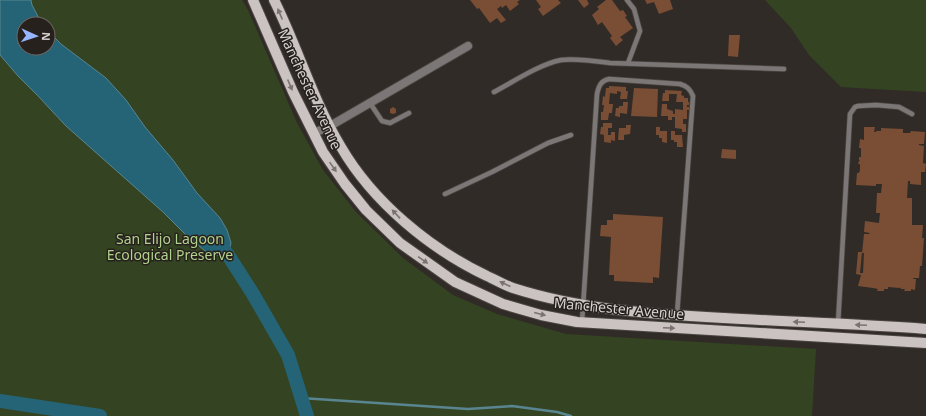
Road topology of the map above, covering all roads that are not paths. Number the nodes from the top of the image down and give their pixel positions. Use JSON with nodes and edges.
{"nodes":[{"id":1,"x":253,"y":0,"type":"edge"},
{"id":2,"x":274,"y":0,"type":"edge"},
{"id":3,"x":627,"y":0,"type":"edge"},
{"id":4,"x":468,"y":46,"type":"dead end"},
{"id":5,"x":628,"y":63,"type":"junction"},
{"id":6,"x":784,"y":69,"type":"dead end"},
{"id":7,"x":494,"y":92,"type":"dead end"},
{"id":8,"x":370,"y":103,"type":"junction"},
{"id":9,"x":409,"y":113,"type":"dead end"},
{"id":10,"x":912,"y":114,"type":"dead end"},
{"id":11,"x":330,"y":126,"type":"junction"},
{"id":12,"x":314,"y":134,"type":"junction"},
{"id":13,"x":571,"y":135,"type":"dead end"},
{"id":14,"x":445,"y":194,"type":"dead end"},
{"id":15,"x":583,"y":305,"type":"junction"},
{"id":16,"x":677,"y":316,"type":"junction"},
{"id":17,"x":582,"y":322,"type":"junction"},
{"id":18,"x":838,"y":324,"type":"junction"},
{"id":19,"x":926,"y":330,"type":"edge"},
{"id":20,"x":926,"y":343,"type":"edge"}],
"edges":[{"from":1,"to":12,"type":"main road","name":"Manchester Avenue","one_way":true},
{"from":11,"to":2,"type":"main road","name":"Manchester Avenue","one_way":true},
{"from":3,"to":5,"type":"lane"},
{"from":4,"to":8,"type":"street"},
{"from":5,"to":6,"type":"lane"},
{"from":5,"to":7,"type":"lane"},
{"from":8,"to":9,"type":"lane"},
{"from":8,"to":11,"type":"street"},
{"from":10,"to":18,"type":"lane"},
{"from":11,"to":12,"type":"street"},
{"from":15,"to":11,"type":"main road","name":"Manchester Avenue","one_way":true},
{"from":12,"to":17,"type":"main road","name":"Manchester Avenue","one_way":true},
{"from":13,"to":14,"type":"lane"},
{"from":15,"to":16,"type":"main road","name":"Manchester Avenue"},
{"from":15,"to":16,"type":"lane"},
{"from":15,"to":17,"type":"lane"},
{"from":18,"to":16,"type":"main road","name":"Manchester Avenue","one_way":true},
{"from":17,"to":20,"type":"main road","name":"Manchester Avenue","one_way":true},
{"from":19,"to":18,"type":"main road","name":"Manchester Avenue","one_way":true}]}
